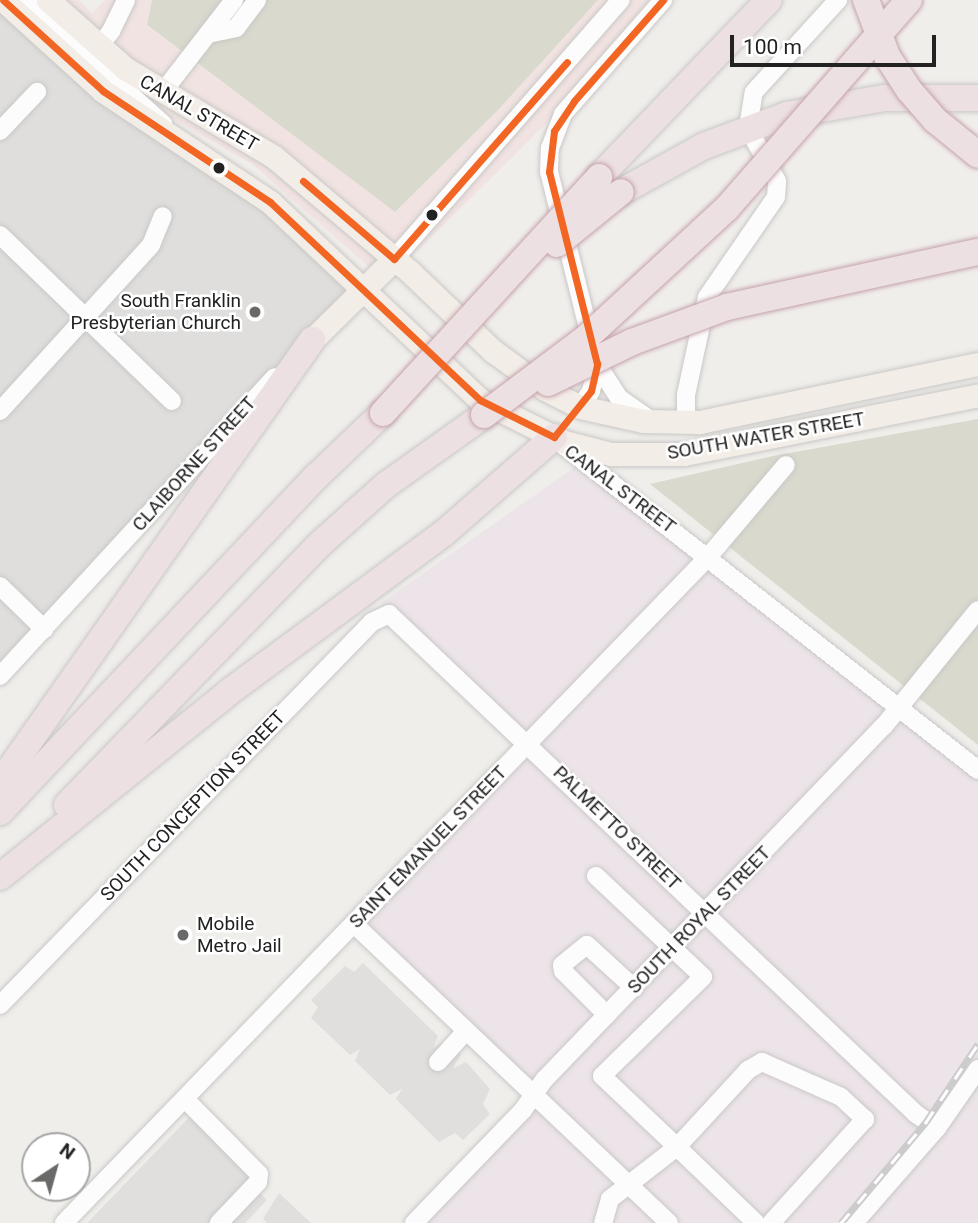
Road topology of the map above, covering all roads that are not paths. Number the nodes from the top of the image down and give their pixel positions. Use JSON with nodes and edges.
{"nodes":[{"id":1,"x":3,"y":0,"type":"edge"},
{"id":2,"x":25,"y":0,"type":"edge"},
{"id":3,"x":48,"y":0,"type":"edge"},
{"id":4,"x":126,"y":0,"type":"edge"},
{"id":5,"x":234,"y":0,"type":"edge"},
{"id":6,"x":257,"y":0,"type":"edge"},
{"id":7,"x":621,"y":0,"type":"edge"},
{"id":8,"x":663,"y":0,"type":"edge"},
{"id":9,"x":769,"y":0,"type":"edge"},
{"id":10,"x":838,"y":0,"type":"edge"},
{"id":11,"x":866,"y":0,"type":"edge"},
{"id":12,"x":909,"y":0,"type":"edge"},
{"id":13,"x":208,"y":34,"type":"junction"},
{"id":14,"x":93,"y":53,"type":"junction"},
{"id":15,"x":37,"y":92,"type":"dead end"},
{"id":16,"x":162,"y":93,"type":"junction"},
{"id":17,"x":978,"y":98,"type":"edge"},
{"id":18,"x":748,"y":128,"type":"junction"},
{"id":19,"x":0,"y":131,"type":"edge"},
{"id":20,"x":175,"y":138,"type":"junction"},
{"id":21,"x":978,"y":155,"type":"edge"},
{"id":22,"x":163,"y":216,"type":"dead end"},
{"id":23,"x":0,"y":234,"type":"edge"},
{"id":24,"x":978,"y":252,"type":"edge"},
{"id":25,"x":394,"y":259,"type":"junction"},
{"id":26,"x":363,"y":288,"type":"junction"},
{"id":27,"x":477,"y":315,"type":"junction"},
{"id":28,"x":85,"y":317,"type":"junction"},
{"id":29,"x":312,"y":340,"type":"junction"},
{"id":30,"x":597,"y":364,"type":"junction"},
{"id":31,"x":978,"y":365,"type":"edge"},
{"id":32,"x":978,"y":395,"type":"edge"},
{"id":33,"x":172,"y":401,"type":"dead end"},
{"id":34,"x":580,"y":407,"type":"junction"},
{"id":35,"x":0,"y":411,"type":"edge"},
{"id":36,"x":484,"y":415,"type":"junction"},
{"id":37,"x":657,"y":423,"type":"junction"},
{"id":38,"x":686,"y":424,"type":"junction"},
{"id":39,"x":554,"y":438,"type":"junction"},
{"id":40,"x":786,"y":465,"type":"dead end"},
{"id":41,"x":709,"y":556,"type":"junction"},
{"id":42,"x":0,"y":586,"type":"edge"},
{"id":43,"x":978,"y":610,"type":"edge"},
{"id":44,"x":389,"y":614,"type":"joint"},
{"id":45,"x":44,"y":629,"type":"junction"},
{"id":46,"x":0,"y":676,"type":"edge"},
{"id":47,"x":900,"y":708,"type":"junction"},
{"id":48,"x":528,"y":743,"type":"junction"},
{"id":49,"x":978,"y":770,"type":"edge"},
{"id":50,"x":0,"y":783,"type":"edge"},
{"id":51,"x":0,"y":811,"type":"edge"},
{"id":52,"x":596,"y":876,"type":"dead end"},
{"id":53,"x":0,"y":877,"type":"edge"},
{"id":54,"x":706,"y":913,"type":"junction"},
{"id":55,"x":354,"y":924,"type":"junction"},
{"id":56,"x":672,"y":948,"type":"junction"},
{"id":57,"x":634,"y":988,"type":"junction"},
{"id":58,"x":0,"y":1005,"type":"edge"},
{"id":59,"x":607,"y":1015,"type":"junction"},
{"id":60,"x":465,"y":1032,"type":"junction"},
{"id":61,"x":438,"y":1062,"type":"dead end"},
{"id":62,"x":978,"y":1069,"type":"edge"},
{"id":63,"x":534,"y":1095,"type":"junction"},
{"id":64,"x":185,"y":1098,"type":"junction"},
{"id":65,"x":937,"y":1128,"type":"junction"},
{"id":66,"x":677,"y":1147,"type":"junction"},
{"id":67,"x":628,"y":1183,"type":"junction"},
{"id":68,"x":64,"y":1223,"type":"edge"},
{"id":69,"x":219,"y":1223,"type":"edge"},
{"id":70,"x":414,"y":1223,"type":"edge"},
{"id":71,"x":603,"y":1223,"type":"edge"},
{"id":72,"x":669,"y":1223,"type":"edge"},
{"id":73,"x":756,"y":1223,"type":"edge"},
{"id":74,"x":771,"y":1223,"type":"edge"},
{"id":75,"x":854,"y":1223,"type":"edge"}],
"edges":[{"from":1,"to":20,"type":"main road","name":"CANAL STREET"},
{"from":2,"to":14,"type":"street"},
{"from":3,"to":14,"type":"main road","name":"CANAL STREET"},
{"from":4,"to":14,"type":"street"},
{"from":5,"to":13,"type":"street"},
{"from":6,"to":13,"type":"street"},
{"from":7,"to":25,"type":"street"},
{"from":8,"to":30,"type":"street"},
{"from":9,"to":27,"type":"highway","bridge":true},
{"from":10,"to":18,"type":"street"},
{"from":11,"to":21,"type":"highway","bridge":true},
{"from":12,"to":36,"type":"highway","bridge":true},
{"from":13,"to":16,"type":"street"},
{"from":14,"to":16,"type":"main road","name":"CANAL STREET"},
{"from":14,"to":20,"type":"street"},
{"from":15,"to":19,"type":"street"},
{"from":16,"to":25,"type":"main road","name":"CANAL STREET"},
{"from":17,"to":18,"type":"highway"},
{"from":18,"to":27,"type":"highway","bridge":true},
{"from":18,"to":38,"type":"street"},
{"from":20,"to":26,"type":"main road","name":"CANAL STREET"},
{"from":22,"to":28,"type":"street"},
{"from":23,"to":28,"type":"street"},
{"from":24,"to":36,"type":"highway","bridge":true},
{"from":25,"to":26,"type":"main road","name":"CLAIBORNE STREET"},
{"from":25,"to":34,"type":"main road","name":"CANAL STREET"},
{"from":26,"to":29,"type":"main road","name":"CLAIBORNE STREET"},
{"from":26,"to":39,"type":"main road","name":"CANAL STREET"},
{"from":27,"to":51,"type":"highway","bridge":true},
{"from":28,"to":33,"type":"street"},
{"from":28,"to":35,"type":"street"},
{"from":29,"to":45,"type":"street","name":"CLAIBORNE STREET"},
{"from":29,"to":50,"type":"highway"},
{"from":30,"to":34,"type":"street"},
{"from":30,"to":37,"type":"street"},
{"from":31,"to":38,"type":"main road","name":"SOUTH WATER STREET"},
{"from":32,"to":39,"type":"main road","name":"SOUTH WATER STREET"},
{"from":34,"to":37,"type":"main road","name":"SOUTH WATER STREET"},
{"from":34,"to":39,"type":"main road"},
{"from":36,"to":53,"type":"highway"},
{"from":37,"to":38,"type":"main road","name":"SOUTH WATER STREET"},
{"from":39,"to":41,"type":"street","name":"CANAL STREET"},
{"from":39,"to":53,"type":"highway"},
{"from":40,"to":41,"type":"street","name":"SAINT EMANUEL STREET"},
{"from":41,"to":47,"type":"street","name":"CANAL STREET"},
{"from":41,"to":48,"type":"street","name":"SAINT EMANUEL STREET"},
{"from":42,"to":45,"type":"street"},
{"from":43,"to":47,"type":"street","name":"SOUTH ROYAL STREET"},
{"from":44,"to":48,"type":"street","name":"PALMETTO STREET"},
{"from":44,"to":58,"type":"street","name":"SOUTH CONCEPTION STREET"},
{"from":45,"to":46,"type":"street","name":"CLAIBORNE STREET"},
{"from":47,"to":49,"type":"street","name":"CANAL STREET"},
{"from":47,"to":54,"type":"street","name":"SOUTH ROYAL STREET"},
{"from":48,"to":54,"type":"street","name":"PALMETTO STREET"},
{"from":48,"to":55,"type":"street","name":"SAINT EMANUEL STREET"},
{"from":52,"to":56,"type":"street"},
{"from":54,"to":56,"type":"street","name":"SOUTH ROYAL STREET"},
{"from":54,"to":65,"type":"street","name":"PALMETTO STREET"},
{"from":55,"to":60,"type":"street"},
{"from":55,"to":64,"type":"street","name":"SAINT EMANUEL STREET"},
{"from":56,"to":57,"type":"street","name":"SOUTH ROYAL STREET"},
{"from":56,"to":66,"type":"street"},
{"from":57,"to":59,"type":"street","name":"SOUTH ROYAL STREET"},
{"from":57,"to":59,"type":"street"},
{"from":59,"to":63,"type":"street","name":"SOUTH ROYAL STREET"},
{"from":60,"to":61,"type":"street"},
{"from":60,"to":63,"type":"street"},
{"from":62,"to":65,"type":"street"},
{"from":63,"to":67,"type":"street"},
{"from":63,"to":70,"type":"street","name":"SOUTH ROYAL STREET"},
{"from":64,"to":68,"type":"street","name":"SAINT EMANUEL STREET"},
{"from":64,"to":69,"type":"street"},
{"from":65,"to":75,"type":"street"},
{"from":66,"to":67,"type":"street"},
{"from":66,"to":73,"type":"street"},
{"from":66,"to":74,"type":"street"},
{"from":67,"to":71,"type":"street"},
{"from":67,"to":72,"type":"street"}]}
